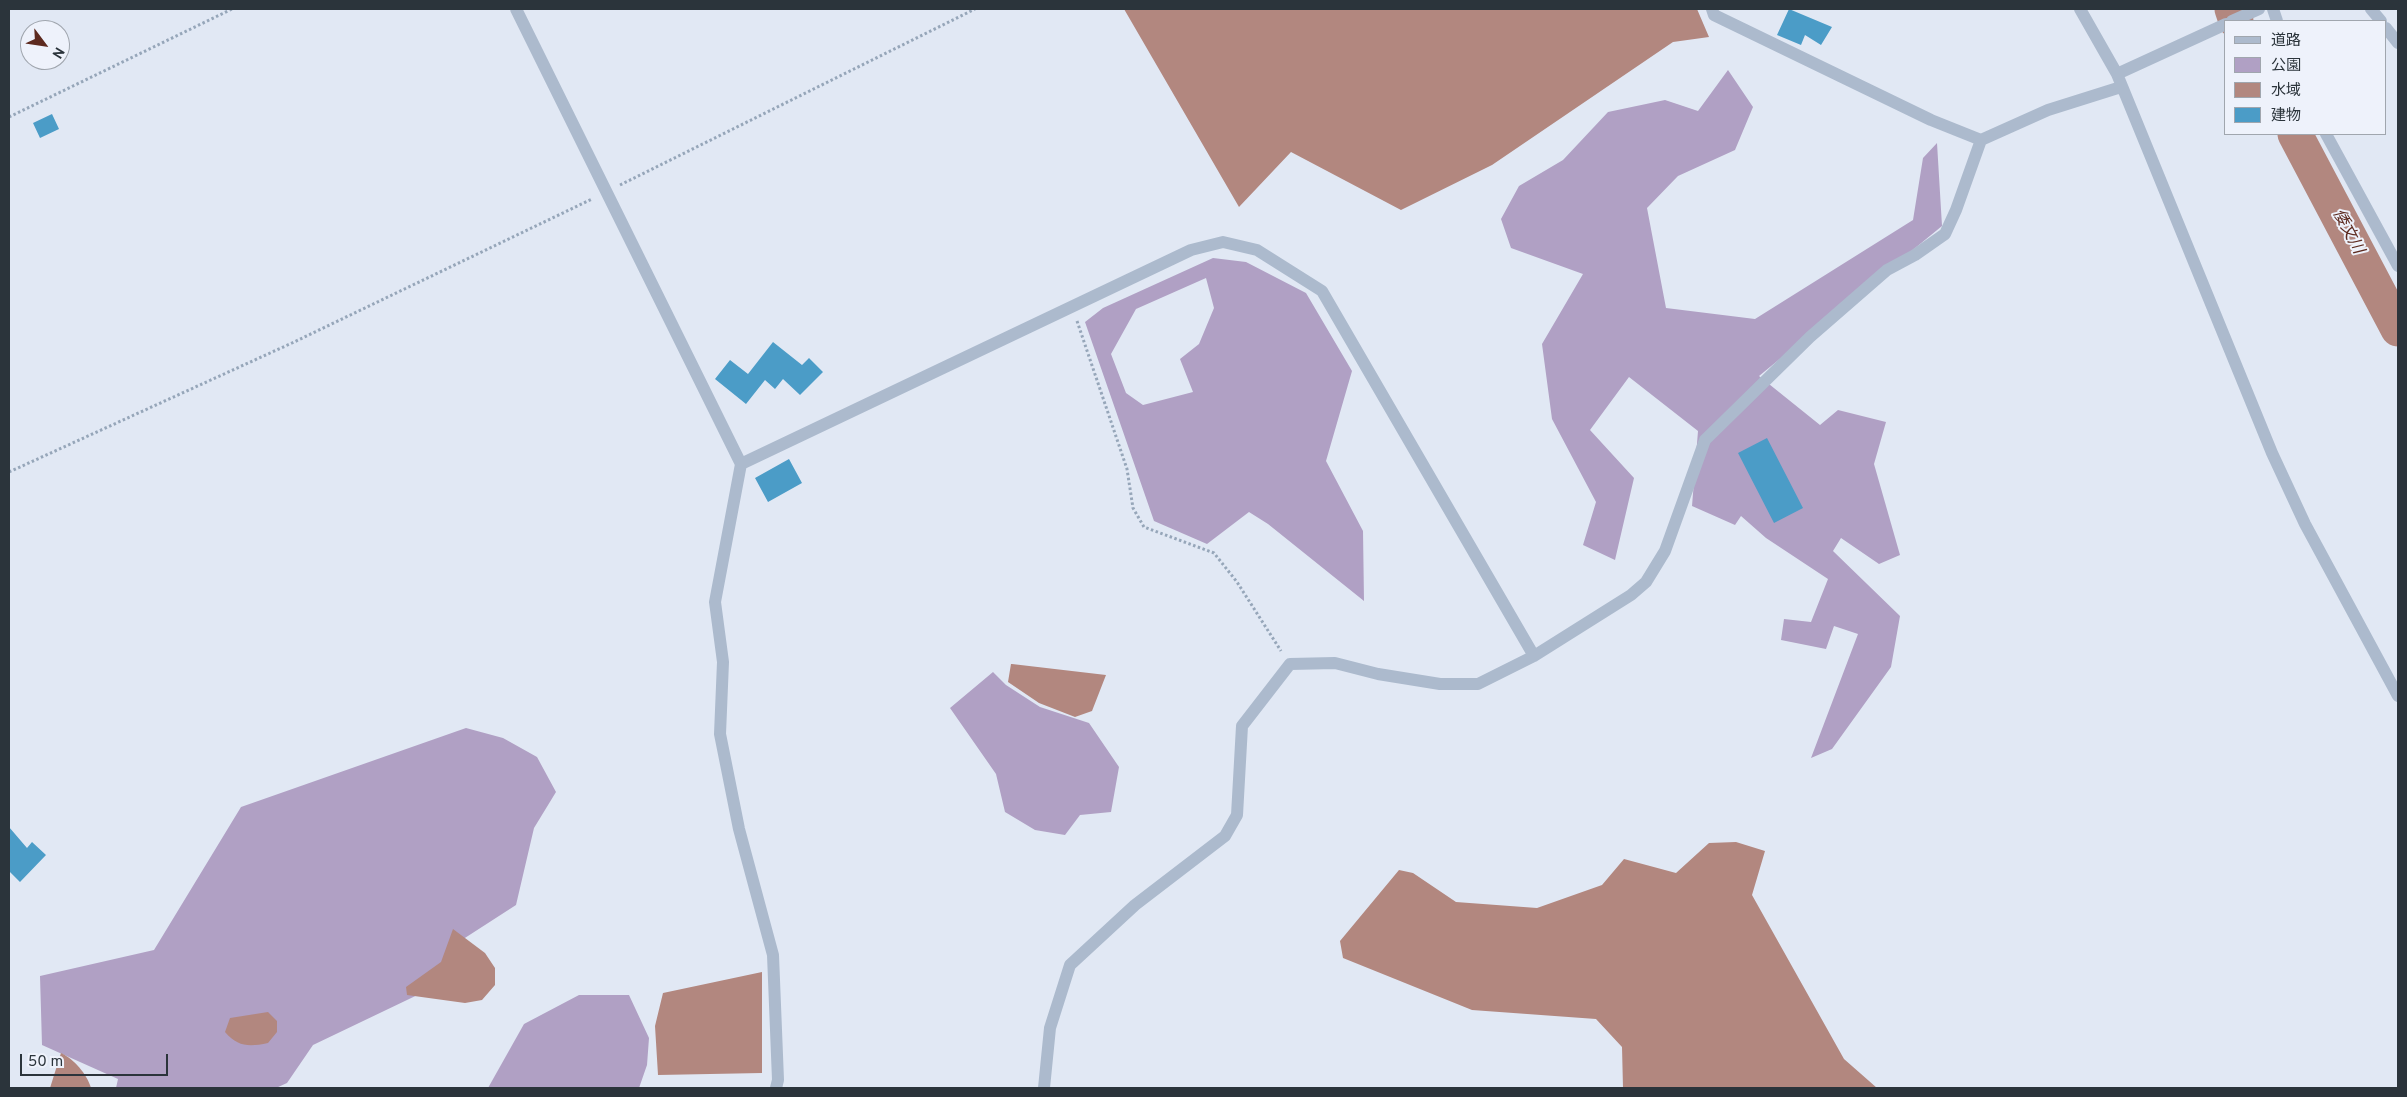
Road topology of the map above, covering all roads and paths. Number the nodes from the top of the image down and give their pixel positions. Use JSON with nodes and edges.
{"nodes":[{"id":1,"x":232,"y":9,"type":"edge"},
{"id":2,"x":516,"y":9,"type":"edge"},
{"id":3,"x":975,"y":9,"type":"edge"},
{"id":4,"x":1712,"y":9,"type":"edge"},
{"id":5,"x":2080,"y":9,"type":"edge"},
{"id":6,"x":2259,"y":9,"type":"edge"},
{"id":7,"x":2370,"y":9,"type":"edge"},
{"id":8,"x":2234,"y":20,"type":"edge"},
{"id":9,"x":2380,"y":20,"type":"edge"},
{"id":10,"x":2224,"y":25,"type":"edge"},
{"id":11,"x":2387,"y":29,"type":"edge"},
{"id":12,"x":2398,"y":43,"type":"edge"},
{"id":13,"x":2117,"y":74,"type":"junction"},
{"id":14,"x":2121,"y":87,"type":"junction"},
{"id":15,"x":9,"y":117,"type":"edge"},
{"id":16,"x":2327,"y":135,"type":"edge"},
{"id":17,"x":1981,"y":140,"type":"junction"},
{"id":18,"x":606,"y":192,"type":"junction"},
{"id":19,"x":2398,"y":266,"type":"edge"},
{"id":20,"x":1072,"y":308,"type":"junction"},
{"id":21,"x":741,"y":464,"type":"junction"},
{"id":22,"x":9,"y":472,"type":"edge"},
{"id":23,"x":1534,"y":656,"type":"junction"},
{"id":24,"x":1290,"y":664,"type":"junction"},
{"id":25,"x":2398,"y":696,"type":"edge"},
{"id":26,"x":776,"y":1088,"type":"edge"},
{"id":27,"x":1044,"y":1088,"type":"edge"}],
"edges":[{"from":1,"to":15,"type":"path"},
{"from":2,"to":18,"type":"street"},
{"from":3,"to":18,"type":"path"},
{"from":4,"to":17,"type":"street"},
{"from":5,"to":13,"type":"street"},
{"from":6,"to":8,"type":"street"},
{"from":7,"to":9,"type":"street"},
{"from":10,"to":13,"type":"street"},
{"from":11,"to":12,"type":"street"},
{"from":13,"to":14,"type":"street"},
{"from":14,"to":17,"type":"street"},
{"from":14,"to":25,"type":"street"},
{"from":16,"to":19,"type":"street"},
{"from":17,"to":23,"type":"street"},
{"from":18,"to":21,"type":"street"},
{"from":18,"to":22,"type":"path"},
{"from":20,"to":21,"type":"street"},
{"from":20,"to":23,"type":"street"},
{"from":20,"to":24,"type":"path"},
{"from":21,"to":26,"type":"street"},
{"from":23,"to":24,"type":"street"},
{"from":24,"to":27,"type":"street"}]}
